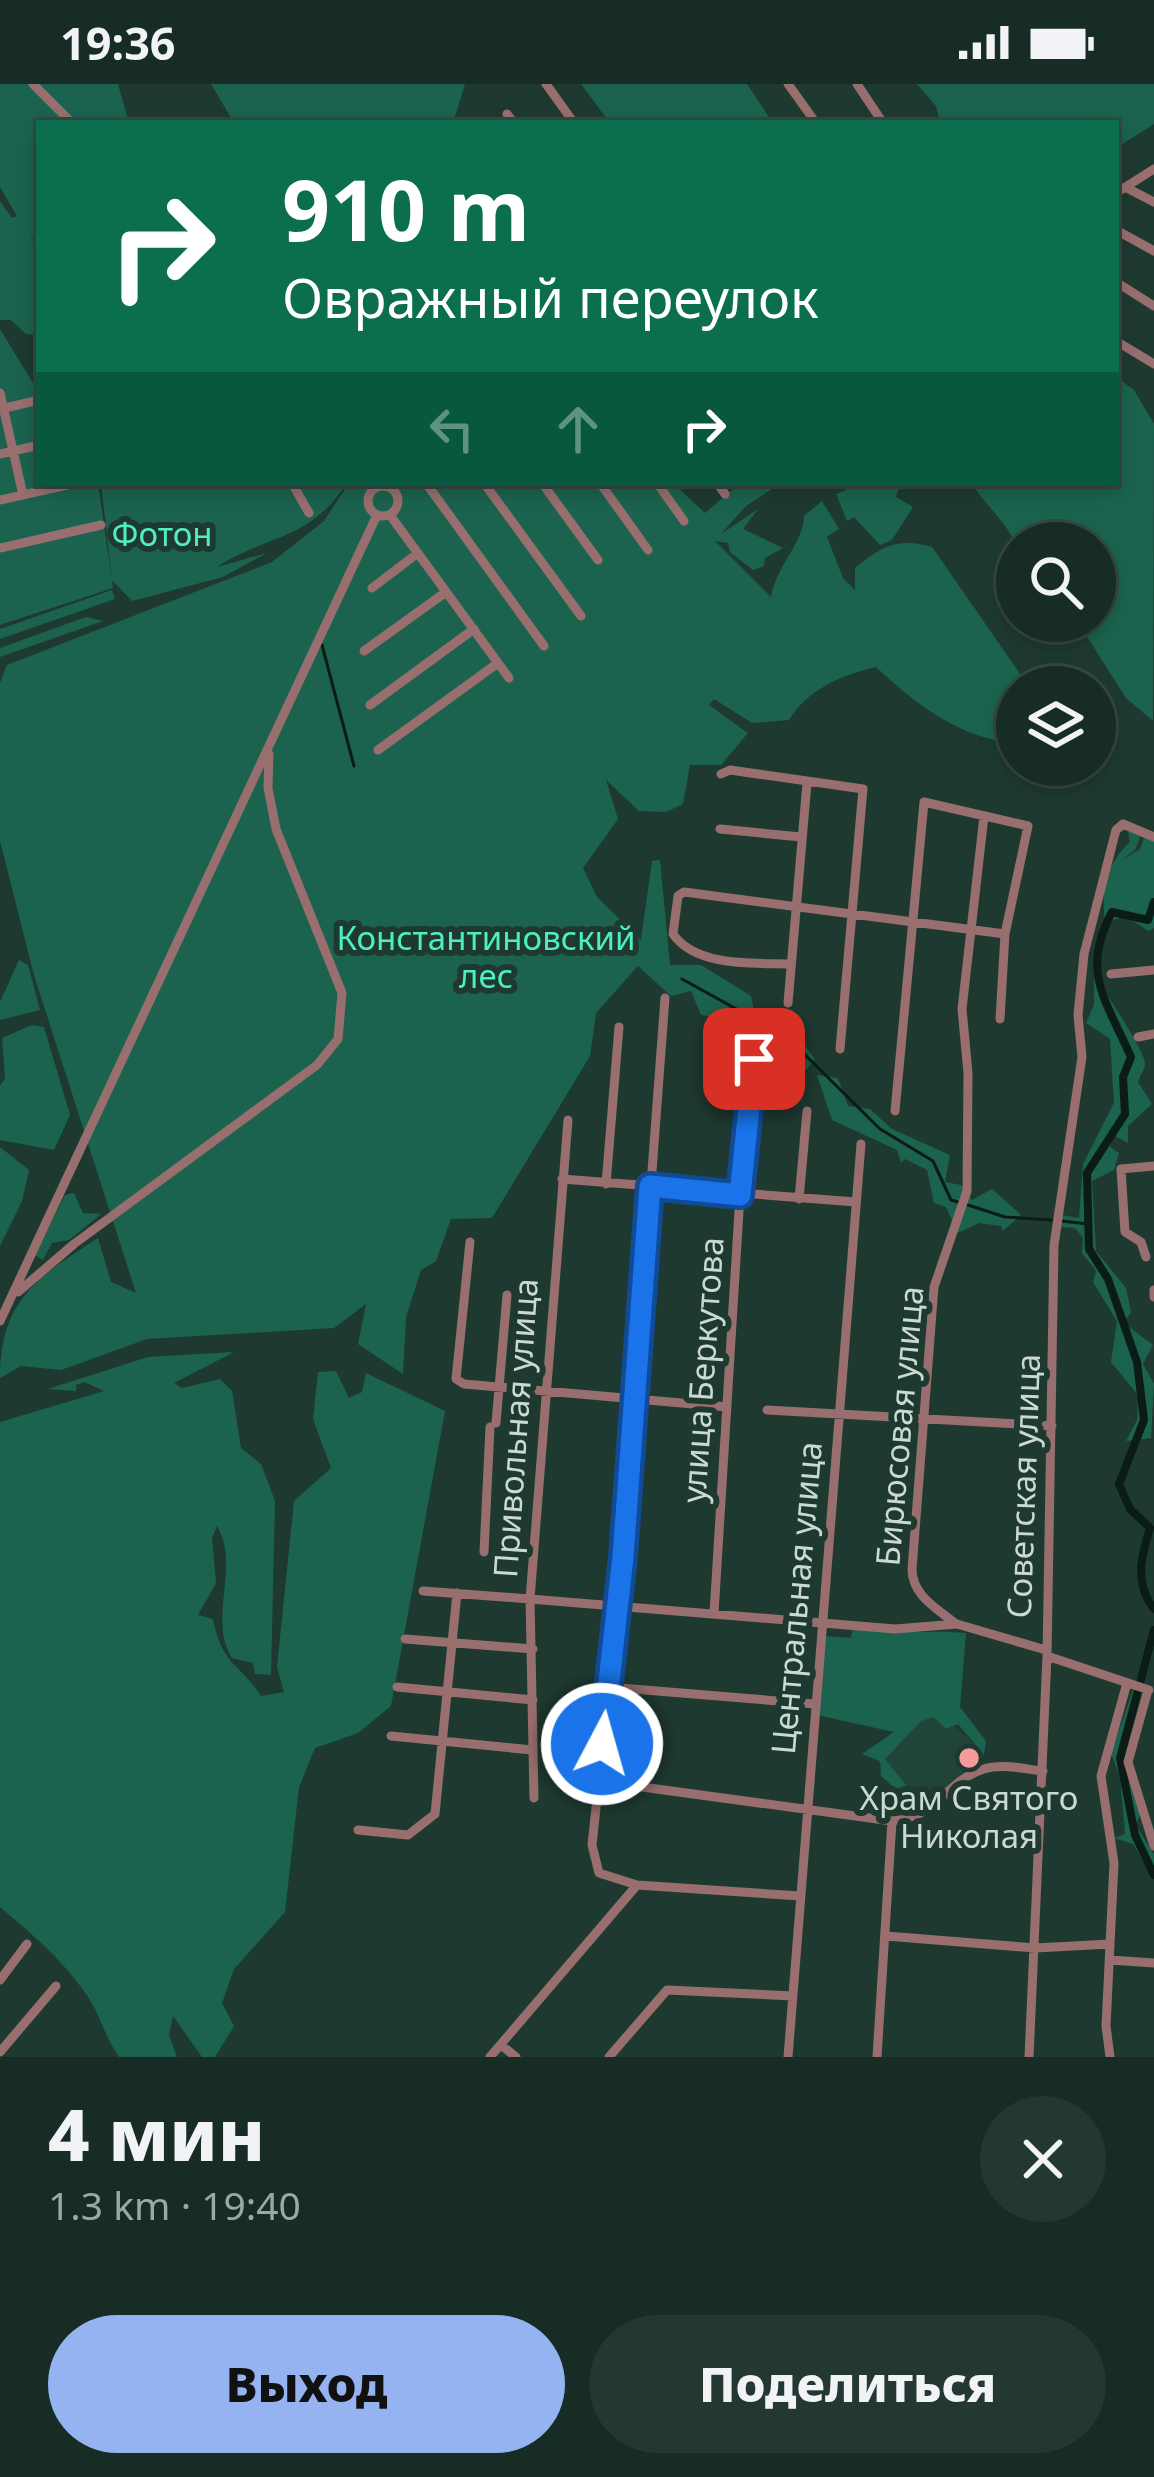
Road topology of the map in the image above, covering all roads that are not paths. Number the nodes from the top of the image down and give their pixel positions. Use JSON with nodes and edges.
{"nodes":[{"id":1,"x":33,"y":84,"type":"edge"},
{"id":2,"x":546,"y":84,"type":"edge"},
{"id":3,"x":788,"y":84,"type":"edge"},
{"id":4,"x":857,"y":84,"type":"edge"},
{"id":5,"x":69,"y":120,"type":"edge"},
{"id":6,"x":572,"y":120,"type":"edge"},
{"id":7,"x":814,"y":120,"type":"edge"},
{"id":8,"x":881,"y":120,"type":"edge"},
{"id":9,"x":1154,"y":169,"type":"edge"},
{"id":10,"x":1121,"y":190,"type":"edge"},
{"id":11,"x":1154,"y":202,"type":"edge"},
{"id":12,"x":1119,"y":232,"type":"edge"},
{"id":13,"x":1154,"y":251,"type":"edge"},
{"id":14,"x":1119,"y":284,"type":"edge"},
{"id":15,"x":1154,"y":306,"type":"edge"},
{"id":16,"x":1119,"y":343,"type":"edge"},
{"id":17,"x":1154,"y":364,"type":"edge"},
{"id":18,"x":0,"y":392,"type":"edge"},
{"id":19,"x":36,"y":401,"type":"edge"},
{"id":20,"x":2,"y":408,"type":"edge"},
{"id":21,"x":36,"y":446,"type":"edge"},
{"id":22,"x":13,"y":451,"type":"junction"},
{"id":23,"x":0,"y":454,"type":"edge"},
{"id":24,"x":62,"y":486,"type":"edge"},
{"id":25,"x":294,"y":486,"type":"edge"},
{"id":26,"x":404,"y":486,"type":"edge"},
{"id":27,"x":428,"y":486,"type":"edge"},
{"id":28,"x":486,"y":486,"type":"edge"},
{"id":29,"x":544,"y":486,"type":"edge"},
{"id":30,"x":602,"y":486,"type":"edge"},
{"id":31,"x":660,"y":486,"type":"edge"},
{"id":32,"x":719,"y":486,"type":"edge"},
{"id":33,"x":396,"y":492,"type":"junction"},
{"id":34,"x":23,"y":494,"type":"junction"},
{"id":35,"x":725,"y":494,"type":"dead end"},
{"id":36,"x":0,"y":500,"type":"edge"},
{"id":37,"x":309,"y":513,"type":"dead end"},
{"id":38,"x":390,"y":514,"type":"junction"},
{"id":39,"x":377,"y":515,"type":"junction"},
{"id":40,"x":684,"y":521,"type":"dead end"},
{"id":41,"x":101,"y":525,"type":"dead end"},
{"id":42,"x":0,"y":548,"type":"edge"},
{"id":43,"x":648,"y":550,"type":"dead end"},
{"id":44,"x":418,"y":554,"type":"junction"},
{"id":45,"x":598,"y":560,"type":"dead end"},
{"id":46,"x":371,"y":588,"type":"dead end"},
{"id":47,"x":446,"y":592,"type":"junction"},
{"id":48,"x":580,"y":616,"type":"dead end"},
{"id":49,"x":474,"y":629,"type":"junction"},
{"id":50,"x":544,"y":646,"type":"dead end"},
{"id":51,"x":364,"y":651,"type":"dead end"},
{"id":52,"x":498,"y":663,"type":"junction"},
{"id":53,"x":509,"y":678,"type":"dead end"},
{"id":54,"x":370,"y":704,"type":"dead end"},
{"id":55,"x":270,"y":745,"type":"junction"},
{"id":56,"x":378,"y":750,"type":"dead end"},
{"id":57,"x":722,"y":774,"type":"dead end"},
{"id":58,"x":807,"y":783,"type":"junction"},
{"id":59,"x":984,"y":816,"type":"junction"},
{"id":60,"x":720,"y":829,"type":"dead end"},
{"id":61,"x":801,"y":837,"type":"junction"},
{"id":62,"x":1154,"y":837,"type":"edge"},
{"id":63,"x":797,"y":906,"type":"junction"},
{"id":64,"x":854,"y":915,"type":"junction"},
{"id":65,"x":913,"y":922,"type":"junction"},
{"id":66,"x":970,"y":930,"type":"junction"},
{"id":67,"x":1005,"y":934,"type":"junction"},
{"id":68,"x":789,"y":964,"type":"junction"},
{"id":69,"x":1154,"y":970,"type":"edge"},
{"id":70,"x":1111,"y":974,"type":"dead end"},
{"id":71,"x":665,"y":998,"type":"dead end"},
{"id":72,"x":788,"y":1003,"type":"dead end"},
{"id":73,"x":1000,"y":1019,"type":"dead end"},
{"id":74,"x":619,"y":1027,"type":"dead end"},
{"id":75,"x":1154,"y":1034,"type":"edge"},
{"id":76,"x":1138,"y":1036,"type":"dead end"},
{"id":77,"x":840,"y":1049,"type":"dead end"},
{"id":78,"x":754,"y":1059,"type":"dead end"},
{"id":79,"x":895,"y":1111,"type":"dead end"},
{"id":80,"x":807,"y":1112,"type":"dead end"},
{"id":81,"x":568,"y":1120,"type":"dead end"},
{"id":82,"x":861,"y":1144,"type":"dead end"},
{"id":83,"x":1154,"y":1166,"type":"edge"},
{"id":84,"x":562,"y":1179,"type":"junction"},
{"id":85,"x":606,"y":1184,"type":"junction"},
{"id":86,"x":650,"y":1186,"type":"junction"},
{"id":87,"x":740,"y":1195,"type":"junction"},
{"id":88,"x":799,"y":1199,"type":"junction"},
{"id":89,"x":856,"y":1202,"type":"junction"},
{"id":90,"x":470,"y":1242,"type":"dead end"},
{"id":91,"x":1146,"y":1257,"type":"dead end"},
{"id":92,"x":507,"y":1295,"type":"dead end"},
{"id":93,"x":10,"y":1300,"type":"junction"},
{"id":94,"x":0,"y":1321,"type":"edge"},
{"id":95,"x":500,"y":1388,"type":"junction"},
{"id":96,"x":545,"y":1391,"type":"junction"},
{"id":97,"x":635,"y":1400,"type":"junction"},
{"id":98,"x":728,"y":1407,"type":"junction"},
{"id":99,"x":767,"y":1411,"type":"dead end"},
{"id":100,"x":839,"y":1415,"type":"junction"},
{"id":101,"x":921,"y":1420,"type":"junction"},
{"id":102,"x":1052,"y":1426,"type":"junction"},
{"id":103,"x":484,"y":1552,"type":"dead end"},
{"id":104,"x":423,"y":1591,"type":"dead end"},
{"id":105,"x":457,"y":1593,"type":"junction"},
{"id":106,"x":530,"y":1599,"type":"junction"},
{"id":107,"x":616,"y":1605,"type":"junction"},
{"id":108,"x":714,"y":1613,"type":"junction"},
{"id":109,"x":822,"y":1620,"type":"junction"},
{"id":110,"x":957,"y":1624,"type":"junction"},
{"id":111,"x":405,"y":1640,"type":"dead end"},
{"id":112,"x":450,"y":1641,"type":"junction"},
{"id":113,"x":532,"y":1649,"type":"junction"},
{"id":114,"x":1046,"y":1653,"type":"junction"},
{"id":115,"x":1127,"y":1683,"type":"junction"},
{"id":116,"x":608,"y":1687,"type":"junction"},
{"id":117,"x":397,"y":1688,"type":"dead end"},
{"id":118,"x":1151,"y":1690,"type":"edge"},
{"id":119,"x":446,"y":1691,"type":"junction"},
{"id":120,"x":533,"y":1700,"type":"junction"},
{"id":121,"x":815,"y":1704,"type":"junction"},
{"id":122,"x":391,"y":1736,"type":"dead end"},
{"id":123,"x":441,"y":1741,"type":"junction"},
{"id":124,"x":532,"y":1750,"type":"junction"},
{"id":125,"x":1042,"y":1772,"type":"junction"},
{"id":126,"x":598,"y":1781,"type":"junction"},
{"id":127,"x":535,"y":1798,"type":"dead end"},
{"id":128,"x":806,"y":1809,"type":"junction"},
{"id":129,"x":892,"y":1821,"type":"junction"},
{"id":130,"x":358,"y":1830,"type":"dead end"},
{"id":131,"x":1154,"y":1846,"type":"edge"},
{"id":132,"x":638,"y":1886,"type":"junction"},
{"id":133,"x":800,"y":1896,"type":"junction"},
{"id":134,"x":886,"y":1936,"type":"junction"},
{"id":135,"x":27,"y":1944,"type":"dead end"},
{"id":136,"x":1110,"y":1944,"type":"junction"},
{"id":137,"x":1035,"y":1948,"type":"junction"},
{"id":138,"x":1110,"y":1960,"type":"junction"},
{"id":139,"x":1154,"y":1963,"type":"edge"},
{"id":140,"x":0,"y":1980,"type":"edge"},
{"id":141,"x":56,"y":1986,"type":"dead end"},
{"id":142,"x":793,"y":1996,"type":"junction"},
{"id":143,"x":501,"y":2045,"type":"junction"},
{"id":144,"x":0,"y":2051,"type":"edge"},
{"id":145,"x":490,"y":2057,"type":"edge"},
{"id":146,"x":516,"y":2057,"type":"edge"},
{"id":147,"x":609,"y":2057,"type":"edge"},
{"id":148,"x":788,"y":2057,"type":"edge"},
{"id":149,"x":878,"y":2057,"type":"edge"},
{"id":150,"x":1029,"y":2057,"type":"edge"},
{"id":151,"x":1110,"y":2057,"type":"edge"}],
"edges":[{"from":1,"to":5,"type":"street"},
{"from":2,"to":6,"type":"street"},
{"from":3,"to":7,"type":"street"},
{"from":4,"to":8,"type":"street"},
{"from":9,"to":10,"type":"street"},
{"from":10,"to":11,"type":"street"},
{"from":12,"to":13,"type":"street"},
{"from":14,"to":15,"type":"street"},
{"from":16,"to":17,"type":"street"},
{"from":18,"to":20,"type":"street"},
{"from":19,"to":20,"type":"street"},
{"from":20,"to":22,"type":"street"},
{"from":21,"to":22,"type":"street"},
{"from":22,"to":23,"type":"street"},
{"from":22,"to":34,"type":"street"},
{"from":24,"to":34,"type":"street"},
{"from":25,"to":37,"type":"street"},
{"from":26,"to":33,"type":"street"},
{"from":27,"to":50,"type":"street"},
{"from":28,"to":48,"type":"street"},
{"from":29,"to":45,"type":"street"},
{"from":30,"to":43,"type":"street"},
{"from":31,"to":40,"type":"street"},
{"from":32,"to":35,"type":"street"},
{"from":33,"to":38,"type":"street"},
{"from":33,"to":39,"type":"street"},
{"from":34,"to":36,"type":"street"},
{"from":38,"to":39,"type":"street"},
{"from":38,"to":44,"type":"street"},
{"from":39,"to":55,"type":"street"},
{"from":41,"to":42,"type":"street"},
{"from":44,"to":46,"type":"street"},
{"from":44,"to":47,"type":"street"},
{"from":47,"to":49,"type":"street"},
{"from":47,"to":51,"type":"street"},
{"from":49,"to":52,"type":"street"},
{"from":49,"to":54,"type":"street"},
{"from":52,"to":53,"type":"street"},
{"from":52,"to":56,"type":"street"},
{"from":55,"to":93,"type":"street"},
{"from":55,"to":93,"type":"street"},
{"from":57,"to":58,"type":"street"},
{"from":58,"to":61,"type":"street"},
{"from":58,"to":64,"type":"street"},
{"from":59,"to":65,"type":"street"},
{"from":59,"to":66,"type":"street","name":"Бирюсовая улица"},
{"from":59,"to":67,"type":"street"},
{"from":60,"to":61,"type":"street"},
{"from":61,"to":63,"type":"street"},
{"from":62,"to":102,"type":"street","name":"Советская улица"},
{"from":63,"to":64,"type":"street"},
{"from":63,"to":68,"type":"street"},
{"from":63,"to":68,"type":"street"},
{"from":64,"to":65,"type":"street"},
{"from":64,"to":77,"type":"street"},
{"from":65,"to":66,"type":"street"},
{"from":65,"to":79,"type":"street"},
{"from":66,"to":67,"type":"street"},
{"from":66,"to":101,"type":"street","name":"Бирюсовая улица"},
{"from":67,"to":73,"type":"street"},
{"from":68,"to":72,"type":"street"},
{"from":69,"to":70,"type":"street"},
{"from":71,"to":86,"type":"street"},
{"from":74,"to":85,"type":"street"},
{"from":75,"to":76,"type":"street"},
{"from":78,"to":87,"type":"street","name":"улица Беркутова"},
{"from":80,"to":88,"type":"street"},
{"from":81,"to":84,"type":"street","name":"Привольная улица"},
{"from":82,"to":89,"type":"street","name":"Центральная улица"},
{"from":83,"to":91,"type":"street"},
{"from":84,"to":85,"type":"street"},
{"from":84,"to":96,"type":"street","name":"Привольная улица"},
{"from":85,"to":86,"type":"street"},
{"from":86,"to":87,"type":"street"},
{"from":86,"to":97,"type":"street"},
{"from":87,"to":88,"type":"street"},
{"from":87,"to":98,"type":"street","name":"улица Беркутова"},
{"from":88,"to":89,"type":"street"},
{"from":89,"to":100,"type":"street","name":"Центральная улица"},
{"from":90,"to":95,"type":"street"},
{"from":92,"to":95,"type":"street"},
{"from":93,"to":94,"type":"street"},
{"from":95,"to":96,"type":"street"},
{"from":95,"to":103,"type":"street"},
{"from":96,"to":97,"type":"street"},
{"from":96,"to":106,"type":"street","name":"Привольная улица"},
{"from":97,"to":98,"type":"street"},
{"from":97,"to":107,"type":"street"},
{"from":98,"to":108,"type":"street","name":"улица Беркутова"},
{"from":99,"to":100,"type":"street"},
{"from":100,"to":101,"type":"street"},
{"from":100,"to":109,"type":"street","name":"Центральная улица"},
{"from":101,"to":102,"type":"street"},
{"from":101,"to":110,"type":"street","name":"Бирюсовая улица"},
{"from":102,"to":114,"type":"street","name":"Советская улица"},
{"from":104,"to":105,"type":"street"},
{"from":105,"to":106,"type":"street"},
{"from":105,"to":112,"type":"street"},
{"from":106,"to":107,"type":"street","name":"Привольная улица"},
{"from":106,"to":113,"type":"street"},
{"from":107,"to":108,"type":"street","name":"Привольная улица"},
{"from":107,"to":116,"type":"street"},
{"from":108,"to":109,"type":"street","name":"Привольная улица"},
{"from":109,"to":110,"type":"street","name":"Привольная улица"},
{"from":109,"to":121,"type":"street","name":"Центральная улица"},
{"from":110,"to":114,"type":"street"},
{"from":111,"to":112,"type":"street"},
{"from":112,"to":113,"type":"street"},
{"from":112,"to":119,"type":"street"},
{"from":113,"to":120,"type":"street"},
{"from":114,"to":115,"type":"street"},
{"from":114,"to":125,"type":"street","name":"Советская улица"},
{"from":115,"to":118,"type":"street"},
{"from":115,"to":136,"type":"street"},
{"from":116,"to":121,"type":"street"},
{"from":116,"to":126,"type":"street"},
{"from":117,"to":119,"type":"street"},
{"from":118,"to":131,"type":"street"},
{"from":119,"to":120,"type":"street"},
{"from":119,"to":123,"type":"street"},
{"from":120,"to":124,"type":"street"},
{"from":121,"to":128,"type":"street","name":"Центральная улица"},
{"from":122,"to":123,"type":"street"},
{"from":123,"to":124,"type":"street"},
{"from":123,"to":130,"type":"street"},
{"from":124,"to":127,"type":"street"},
{"from":125,"to":129,"type":"street"},
{"from":125,"to":137,"type":"street","name":"Советская улица"},
{"from":126,"to":128,"type":"street"},
{"from":126,"to":132,"type":"street"},
{"from":128,"to":129,"type":"street"},
{"from":128,"to":133,"type":"street","name":"Центральная улица"},
{"from":129,"to":134,"type":"street"},
{"from":132,"to":133,"type":"street"},
{"from":132,"to":143,"type":"street"},
{"from":133,"to":142,"type":"street","name":"Центральная улица"},
{"from":134,"to":137,"type":"street"},
{"from":134,"to":149,"type":"street"},
{"from":135,"to":140,"type":"street"},
{"from":136,"to":137,"type":"street"},
{"from":136,"to":138,"type":"street"},
{"from":137,"to":150,"type":"street","name":"Советская улица"},
{"from":138,"to":139,"type":"street"},
{"from":138,"to":151,"type":"street"},
{"from":141,"to":144,"type":"street"},
{"from":142,"to":147,"type":"street"},
{"from":142,"to":148,"type":"street","name":"Центральная улица"},
{"from":143,"to":145,"type":"street"},
{"from":143,"to":146,"type":"street"}]}
